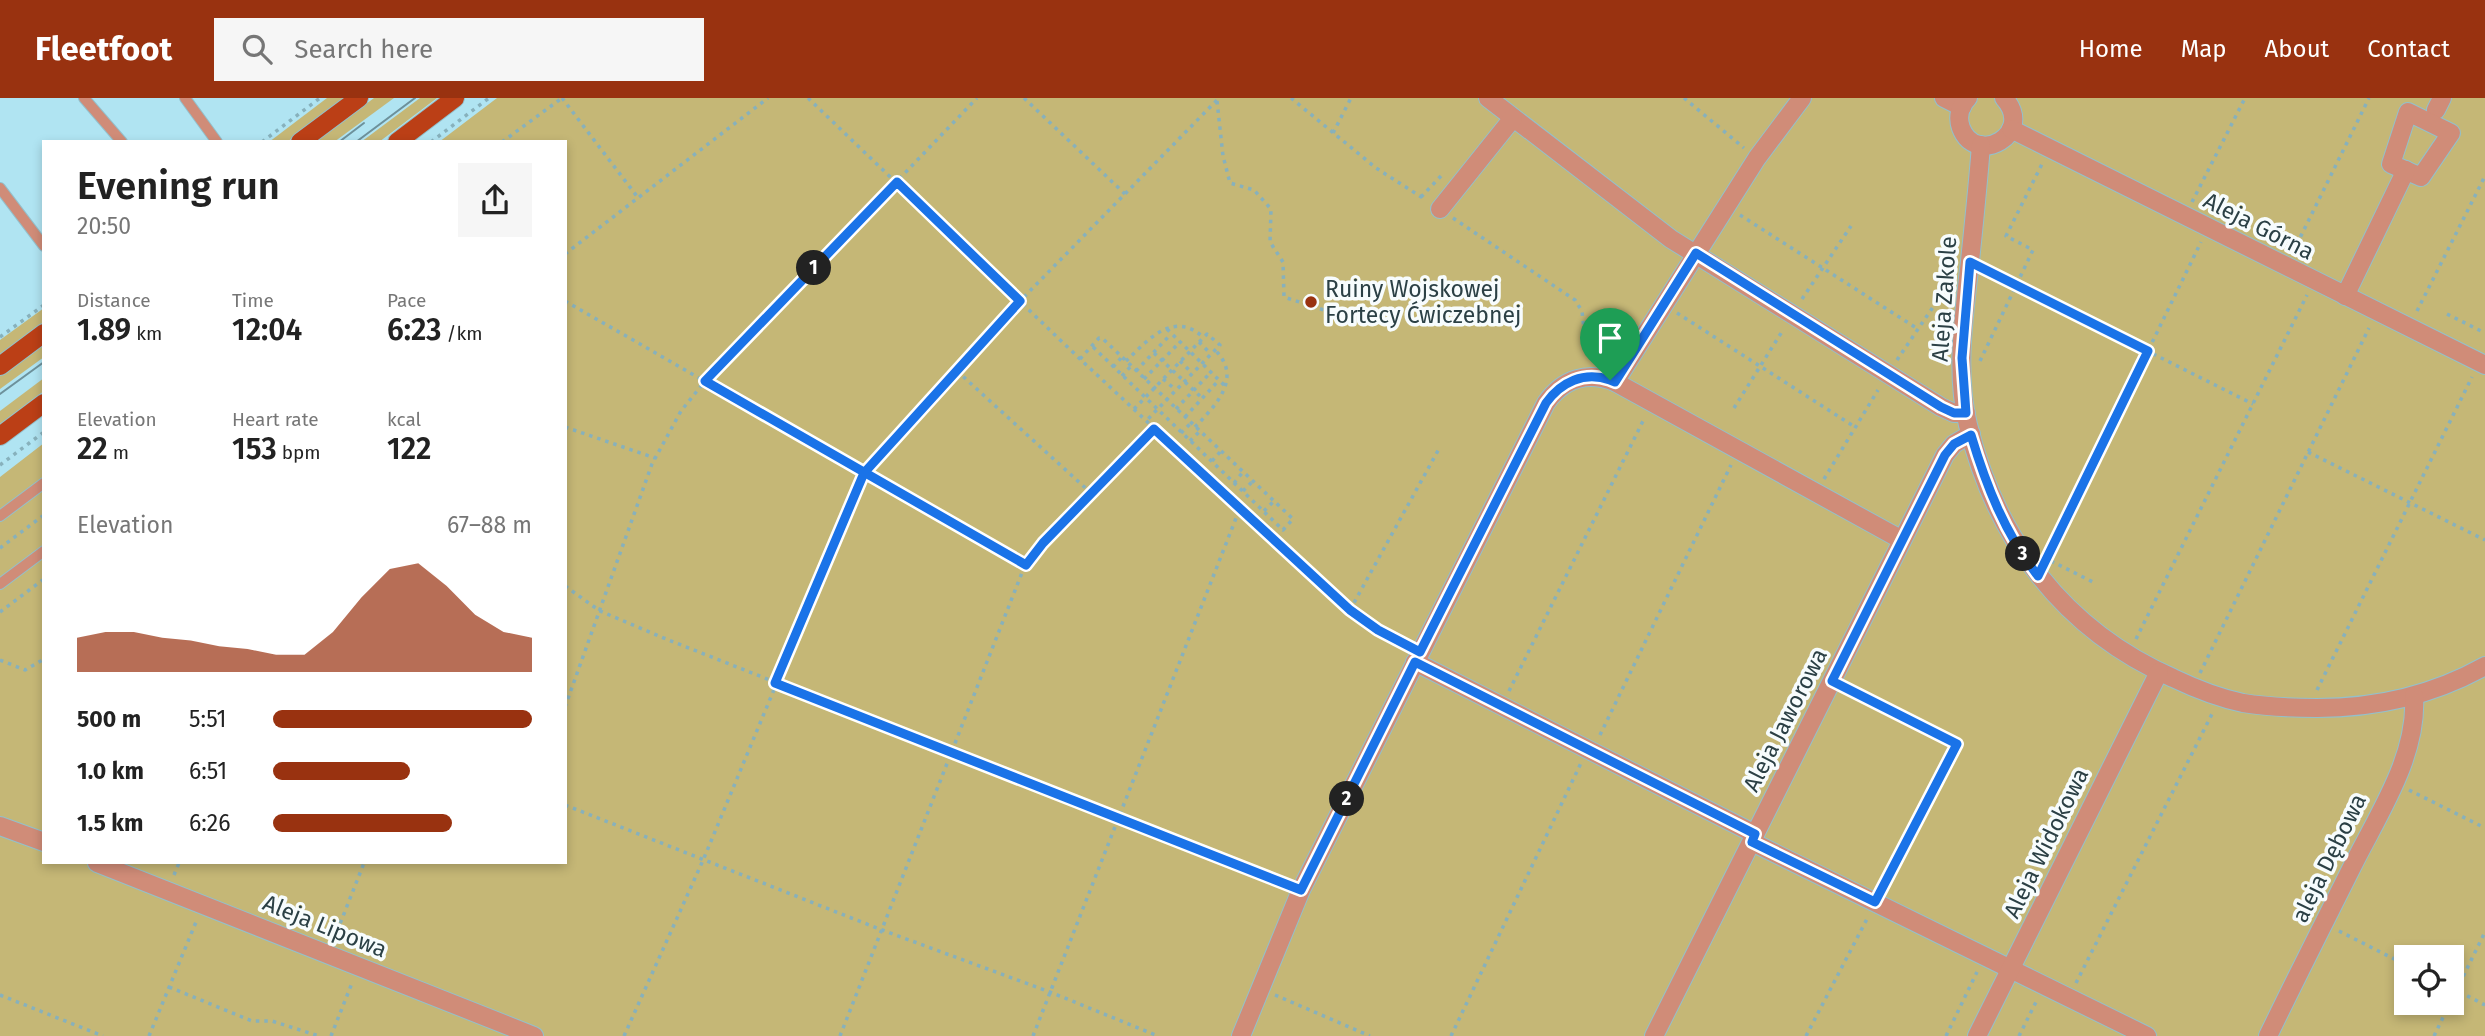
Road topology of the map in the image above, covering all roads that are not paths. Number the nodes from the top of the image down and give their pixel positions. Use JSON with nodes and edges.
{"nodes":[{"id":1,"x":84,"y":98,"type":"edge"},
{"id":2,"x":185,"y":98,"type":"edge"},
{"id":3,"x":359,"y":98,"type":"edge"},
{"id":4,"x":455,"y":98,"type":"edge"},
{"id":5,"x":1488,"y":98,"type":"edge"},
{"id":6,"x":1802,"y":98,"type":"edge"},
{"id":7,"x":1944,"y":98,"type":"edge"},
{"id":8,"x":2004,"y":98,"type":"edge"},
{"id":9,"x":1965,"y":102,"type":"edge"},
{"id":10,"x":1513,"y":118,"type":"junction"},
{"id":11,"x":2011,"y":129,"type":"junction"},
{"id":12,"x":120,"y":140,"type":"edge"},
{"id":13,"x":216,"y":140,"type":"edge"},
{"id":14,"x":303,"y":140,"type":"edge"},
{"id":15,"x":400,"y":140,"type":"edge"},
{"id":16,"x":1981,"y":145,"type":"junction"},
{"id":17,"x":2406,"y":170,"type":"dead end"},
{"id":18,"x":0,"y":188,"type":"edge"},
{"id":19,"x":1440,"y":209,"type":"road end"},
{"id":20,"x":42,"y":243,"type":"edge"},
{"id":21,"x":1696,"y":253,"type":"junction"},
{"id":22,"x":2345,"y":296,"type":"junction"},
{"id":23,"x":42,"y":334,"type":"edge"},
{"id":24,"x":2482,"y":364,"type":"edge"},
{"id":25,"x":0,"y":366,"type":"edge"},
{"id":26,"x":1612,"y":381,"type":"junction"},
{"id":27,"x":42,"y":405,"type":"edge"},
{"id":28,"x":1966,"y":413,"type":"junction"},
{"id":29,"x":1971,"y":435,"type":"junction"},
{"id":30,"x":0,"y":436,"type":"edge"},
{"id":31,"x":42,"y":484,"type":"edge"},
{"id":32,"x":0,"y":516,"type":"edge"},
{"id":33,"x":1902,"y":540,"type":"junction"},
{"id":34,"x":42,"y":552,"type":"edge"},
{"id":35,"x":0,"y":584,"type":"edge"},
{"id":36,"x":1417,"y":657,"type":"junction"},
{"id":37,"x":2485,"y":666,"type":"edge"},
{"id":38,"x":2159,"y":672,"type":"junction"},
{"id":39,"x":2414,"y":696,"type":"junction"},
{"id":40,"x":0,"y":826,"type":"edge"},
{"id":41,"x":1754,"y":838,"type":"junction"},
{"id":42,"x":42,"y":841,"type":"edge"},
{"id":43,"x":100,"y":864,"type":"edge"},
{"id":44,"x":2011,"y":969,"type":"junction"},
{"id":45,"x":534,"y":1036,"type":"edge"},
{"id":46,"x":1241,"y":1036,"type":"edge"},
{"id":47,"x":1654,"y":1036,"type":"edge"},
{"id":48,"x":1978,"y":1036,"type":"edge"},
{"id":49,"x":2147,"y":1036,"type":"edge"},
{"id":50,"x":2268,"y":1036,"type":"edge"}],
"edges":[{"from":1,"to":12,"type":"lane"},
{"from":2,"to":13,"type":"lane"},
{"from":3,"to":14,"type":"main road"},
{"from":4,"to":15,"type":"main road"},
{"from":5,"to":10,"type":"street"},
{"from":6,"to":21,"type":"street"},
{"from":7,"to":9,"type":"street"},
{"from":8,"to":11,"type":"street"},
{"from":9,"to":16,"type":"street"},
{"from":10,"to":19,"type":"street"},
{"from":10,"to":21,"type":"street"},
{"from":11,"to":16,"type":"street"},
{"from":11,"to":22,"type":"street","name":"Aleja Górna"},
{"from":16,"to":28,"type":"street","name":"Aleja Zakole"},
{"from":17,"to":22,"type":"street"},
{"from":18,"to":20,"type":"lane"},
{"from":21,"to":26,"type":"street"},
{"from":21,"to":28,"type":"street"},
{"from":22,"to":24,"type":"street","name":"Aleja Górna"},
{"from":23,"to":25,"type":"main road"},
{"from":26,"to":33,"type":"street"},
{"from":26,"to":36,"type":"street"},
{"from":27,"to":30,"type":"main road"},
{"from":28,"to":29,"type":"street","name":"Aleja Zakole"},
{"from":29,"to":33,"type":"street","name":"Aleja Jaworowa"},
{"from":29,"to":38,"type":"street","name":"Aleja Zakole"},
{"from":31,"to":32,"type":"lane"},
{"from":33,"to":41,"type":"street","name":"Aleja Jaworowa"},
{"from":34,"to":35,"type":"lane"},
{"from":36,"to":41,"type":"street"},
{"from":36,"to":46,"type":"street"},
{"from":37,"to":39,"type":"street","name":"Aleja Zakole"},
{"from":38,"to":39,"type":"street","name":"Aleja Zakole"},
{"from":38,"to":44,"type":"street","name":"Aleja Widokowa"},
{"from":39,"to":50,"type":"street","name":"aleja Dębowa"},
{"from":40,"to":42,"type":"street"},
{"from":41,"to":44,"type":"street"},
{"from":41,"to":47,"type":"street","name":"Aleja Jaworowa"},
{"from":43,"to":45,"type":"street","name":"Aleja Lipowa"},
{"from":44,"to":48,"type":"street","name":"Aleja Widokowa"},
{"from":44,"to":49,"type":"street"}]}
